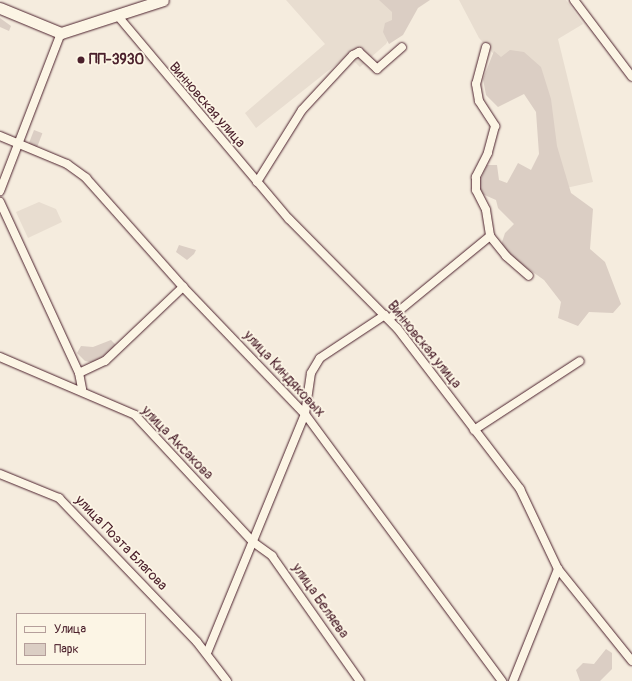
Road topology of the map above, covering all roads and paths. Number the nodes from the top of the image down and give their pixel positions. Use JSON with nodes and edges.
{"nodes":[{"id":1,"x":163,"y":0,"type":"edge"},
{"id":2,"x":574,"y":0,"type":"edge"},
{"id":3,"x":0,"y":8,"type":"edge"},
{"id":4,"x":117,"y":15,"type":"junction"},
{"id":5,"x":61,"y":33,"type":"junction"},
{"id":6,"x":402,"y":47,"type":"dead end"},
{"id":7,"x":486,"y":47,"type":"dead end"},
{"id":8,"x":632,"y":77,"type":"edge"},
{"id":9,"x":0,"y":136,"type":"edge"},
{"id":10,"x":18,"y":144,"type":"junction"},
{"id":11,"x":257,"y":182,"type":"junction"},
{"id":12,"x":0,"y":191,"type":"edge"},
{"id":13,"x":0,"y":202,"type":"edge"},
{"id":14,"x":490,"y":236,"type":"junction"},
{"id":15,"x":529,"y":276,"type":"dead end"},
{"id":16,"x":183,"y":287,"type":"junction"},
{"id":17,"x":387,"y":317,"type":"junction"},
{"id":18,"x":0,"y":357,"type":"edge"},
{"id":19,"x":580,"y":361,"type":"dead end"},
{"id":20,"x":79,"y":373,"type":"junction"},
{"id":21,"x":82,"y":389,"type":"junction"},
{"id":22,"x":305,"y":414,"type":"junction"},
{"id":23,"x":474,"y":430,"type":"junction"},
{"id":24,"x":0,"y":474,"type":"edge"},
{"id":25,"x":253,"y":542,"type":"junction"},
{"id":26,"x":558,"y":568,"type":"junction"},
{"id":27,"x":207,"y":653,"type":"junction"},
{"id":28,"x":632,"y":662,"type":"edge"},
{"id":29,"x":226,"y":681,"type":"edge"},
{"id":30,"x":360,"y":681,"type":"edge"},
{"id":31,"x":502,"y":681,"type":"edge"},
{"id":32,"x":513,"y":681,"type":"edge"}],
"edges":[{"from":1,"to":4,"type":"street"},
{"from":2,"to":8,"type":"street"},
{"from":3,"to":5,"type":"street"},
{"from":4,"to":5,"type":"street"},
{"from":4,"to":11,"type":"street","name":"Винновская улица"},
{"from":5,"to":10,"type":"street"},
{"from":6,"to":11,"type":"street"},
{"from":7,"to":14,"type":"street"},
{"from":9,"to":10,"type":"street","name":"улица Киндяковых"},
{"from":10,"to":12,"type":"street"},
{"from":10,"to":16,"type":"street","name":"улица Киндяковых"},
{"from":11,"to":17,"type":"street","name":"Винновская улица"},
{"from":13,"to":20,"type":"street"},
{"from":14,"to":15,"type":"street"},
{"from":14,"to":17,"type":"street"},
{"from":16,"to":20,"type":"street"},
{"from":16,"to":22,"type":"street","name":"улица Киндяковых"},
{"from":17,"to":22,"type":"street"},
{"from":17,"to":23,"type":"street","name":"Винновская улица"},
{"from":18,"to":21,"type":"street","name":"улица Аксакова"},
{"from":19,"to":23,"type":"street"},
{"from":20,"to":21,"type":"street"},
{"from":21,"to":25,"type":"street","name":"улица Аксакова"},
{"from":22,"to":25,"type":"street"},
{"from":22,"to":31,"type":"street","name":"улица Киндяковых"},
{"from":23,"to":26,"type":"street","name":"Винновская улица"},
{"from":24,"to":27,"type":"street","name":"улица Поэта Благова"},
{"from":25,"to":27,"type":"street"},
{"from":25,"to":30,"type":"street","name":"улица Беляева"},
{"from":26,"to":28,"type":"street","name":"Винновская улица"},
{"from":26,"to":32,"type":"street"},
{"from":27,"to":29,"type":"street","name":"улица Поэта Благова"}]}
